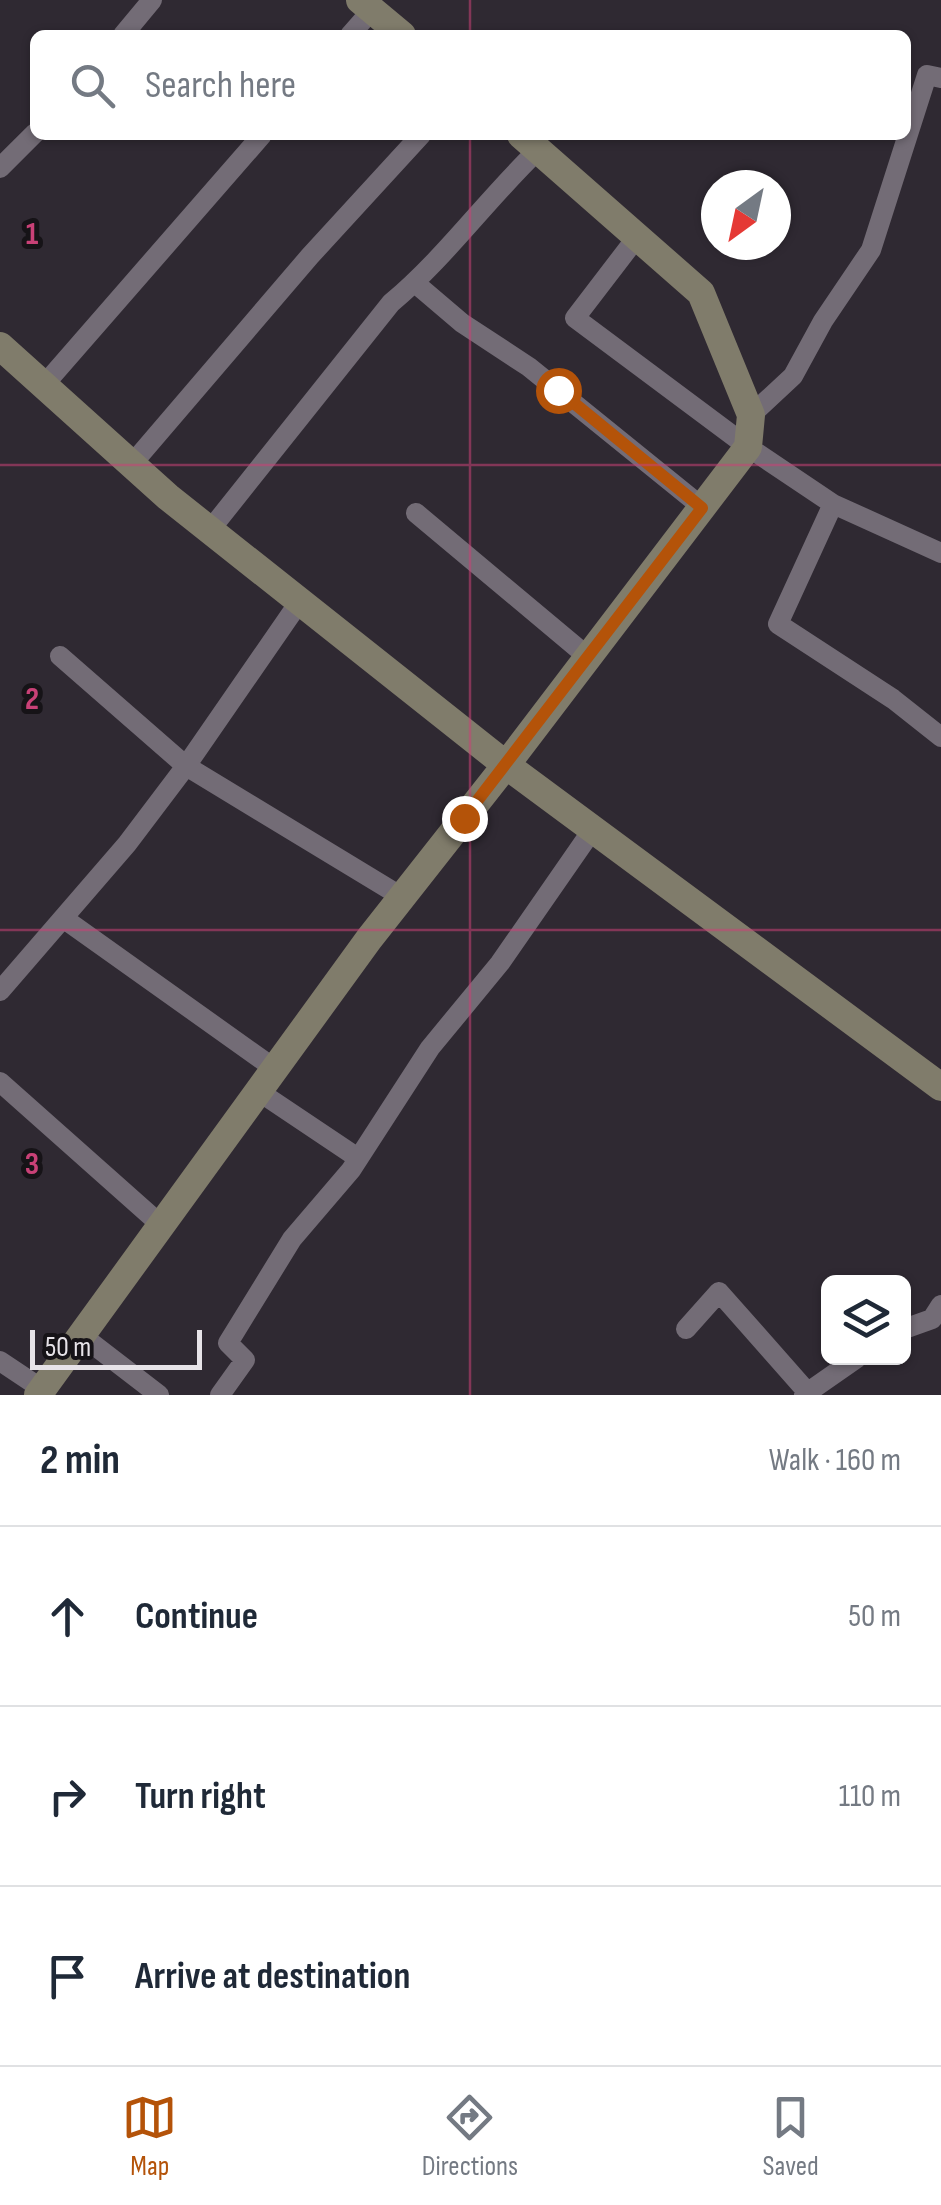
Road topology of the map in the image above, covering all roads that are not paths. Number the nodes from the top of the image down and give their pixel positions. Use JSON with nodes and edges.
{"nodes":[{"id":1,"x":152,"y":0,"type":"edge"},
{"id":2,"x":366,"y":5,"type":"edge"},
{"id":3,"x":127,"y":30,"type":"edge"},
{"id":4,"x":353,"y":30,"type":"edge"},
{"id":5,"x":396,"y":30,"type":"edge"},
{"id":6,"x":941,"y":78,"type":"edge"},
{"id":7,"x":911,"y":128,"type":"edge"},
{"id":8,"x":30,"y":138,"type":"edge"},
{"id":9,"x":258,"y":140,"type":"edge"},
{"id":10,"x":417,"y":140,"type":"edge"},
{"id":11,"x":907,"y":140,"type":"edge"},
{"id":12,"x":530,"y":143,"type":"edge"},
{"id":13,"x":0,"y":168,"type":"edge"},
{"id":14,"x":637,"y":237,"type":"junction"},
{"id":15,"x":415,"y":283,"type":"junction"},
{"id":16,"x":0,"y":346,"type":"edge"},
{"id":17,"x":44,"y":385,"type":"junction"},
{"id":18,"x":751,"y":416,"type":"junction"},
{"id":19,"x":748,"y":448,"type":"junction"},
{"id":20,"x":132,"y":464,"type":"junction"},
{"id":21,"x":834,"y":504,"type":"junction"},
{"id":22,"x":702,"y":508,"type":"junction"},
{"id":23,"x":416,"y":513,"type":"dead end"},
{"id":24,"x":210,"y":530,"type":"junction"},
{"id":25,"x":941,"y":553,"type":"edge"},
{"id":26,"x":300,"y":601,"type":"junction"},
{"id":27,"x":60,"y":656,"type":"dead end"},
{"id":28,"x":588,"y":657,"type":"junction"},
{"id":29,"x":941,"y":737,"type":"edge"},
{"id":30,"x":506,"y":764,"type":"junction"},
{"id":31,"x":186,"y":766,"type":"junction"},
{"id":32,"x":593,"y":829,"type":"junction"},
{"id":33,"x":402,"y":897,"type":"junction"},
{"id":34,"x":63,"y":918,"type":"junction"},
{"id":35,"x":0,"y":991,"type":"edge"},
{"id":36,"x":267,"y":1080,"type":"junction"},
{"id":37,"x":0,"y":1082,"type":"edge"},
{"id":38,"x":941,"y":1087,"type":"edge"},
{"id":39,"x":358,"y":1158,"type":"junction"},
{"id":40,"x":161,"y":1225,"type":"junction"},
{"id":41,"x":938,"y":1317,"type":"edge"},
{"id":42,"x":911,"y":1327,"type":"edge"},
{"id":43,"x":686,"y":1329,"type":"dead end"},
{"id":44,"x":81,"y":1335,"type":"junction"},
{"id":45,"x":0,"y":1361,"type":"edge"},
{"id":46,"x":846,"y":1365,"type":"edge"},
{"id":47,"x":40,"y":1392,"type":"edge"},
{"id":48,"x":807,"y":1394,"type":"edge"},
{"id":49,"x":159,"y":1395,"type":"edge"},
{"id":50,"x":220,"y":1395,"type":"edge"}],
"edges":[{"from":1,"to":3,"type":"street"},
{"from":2,"to":4,"type":"street"},
{"from":2,"to":5,"type":"street"},
{"from":6,"to":7,"type":"street"},
{"from":8,"to":13,"type":"street"},
{"from":9,"to":17,"type":"street"},
{"from":10,"to":20,"type":"street"},
{"from":11,"to":18,"type":"street"},
{"from":12,"to":14,"type":"street"},
{"from":12,"to":15,"type":"street"},
{"from":14,"to":18,"type":"street"},
{"from":14,"to":19,"type":"street"},
{"from":15,"to":22,"type":"street"},
{"from":15,"to":24,"type":"street"},
{"from":16,"to":17,"type":"street"},
{"from":17,"to":20,"type":"street"},
{"from":18,"to":19,"type":"street"},
{"from":19,"to":21,"type":"street"},
{"from":19,"to":22,"type":"street"},
{"from":20,"to":24,"type":"street"},
{"from":21,"to":25,"type":"street"},
{"from":21,"to":29,"type":"street"},
{"from":22,"to":28,"type":"street"},
{"from":23,"to":28,"type":"street"},
{"from":24,"to":26,"type":"street"},
{"from":26,"to":30,"type":"street"},
{"from":26,"to":31,"type":"street"},
{"from":27,"to":31,"type":"street"},
{"from":28,"to":30,"type":"street"},
{"from":30,"to":32,"type":"street"},
{"from":30,"to":33,"type":"street"},
{"from":31,"to":33,"type":"street"},
{"from":31,"to":34,"type":"street"},
{"from":32,"to":38,"type":"street"},
{"from":32,"to":39,"type":"street"},
{"from":33,"to":36,"type":"street"},
{"from":34,"to":35,"type":"street"},
{"from":34,"to":36,"type":"street"},
{"from":36,"to":39,"type":"street"},
{"from":36,"to":40,"type":"street"},
{"from":37,"to":40,"type":"street"},
{"from":39,"to":50,"type":"street"},
{"from":40,"to":44,"type":"street"},
{"from":41,"to":42,"type":"street"},
{"from":43,"to":48,"type":"street"},
{"from":44,"to":47,"type":"street"},
{"from":44,"to":49,"type":"street"},
{"from":45,"to":47,"type":"street"},
{"from":46,"to":48,"type":"street"}]}
